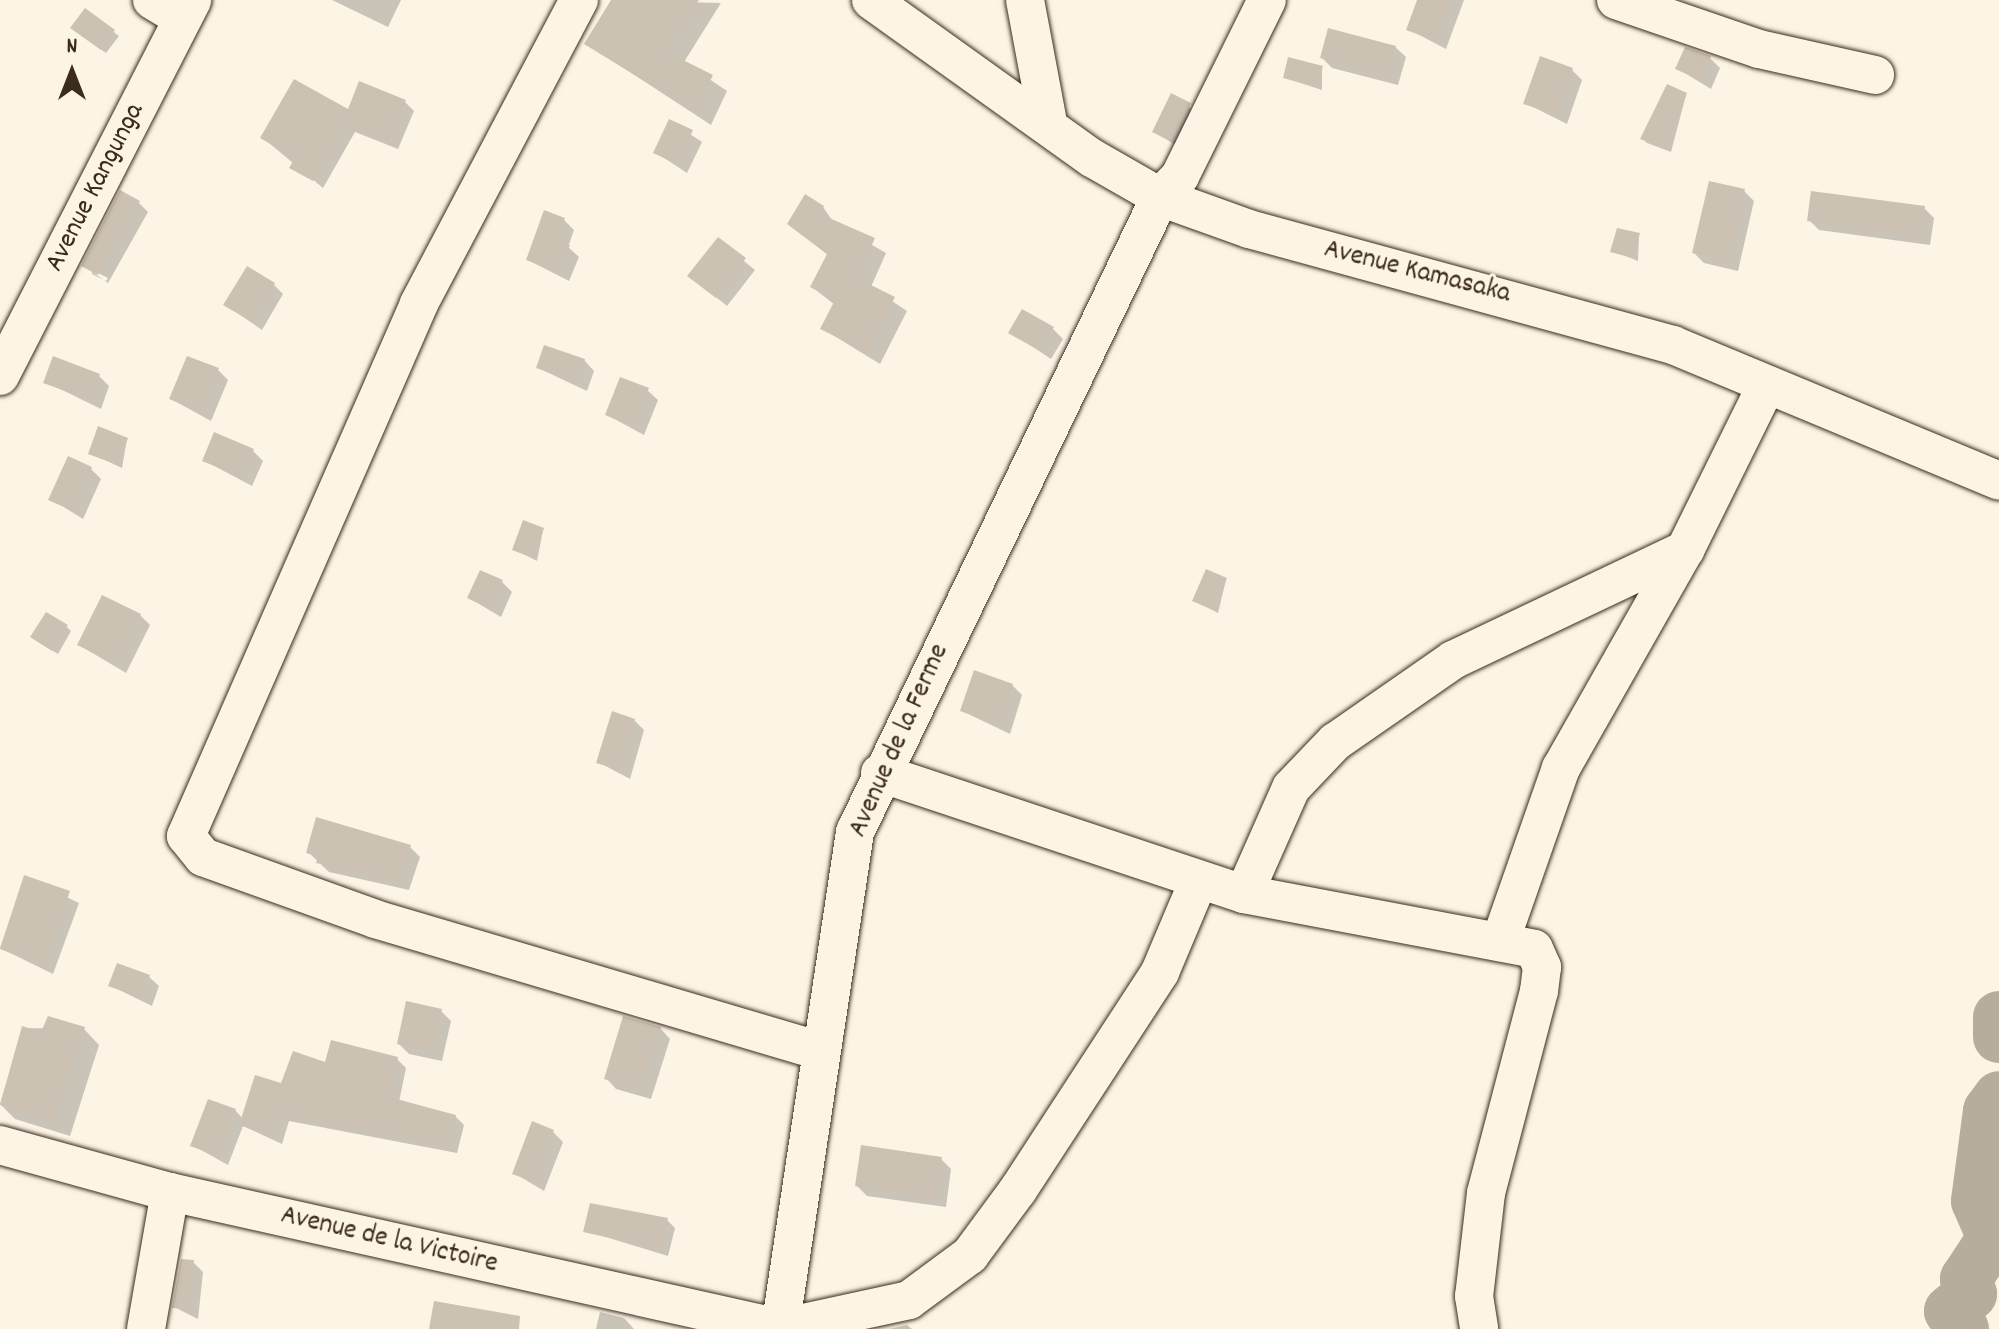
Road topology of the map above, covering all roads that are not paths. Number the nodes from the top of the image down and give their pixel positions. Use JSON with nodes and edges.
{"nodes":[{"id":1,"x":579,"y":0,"type":"edge"},
{"id":2,"x":871,"y":0,"type":"edge"},
{"id":3,"x":1025,"y":0,"type":"edge"},
{"id":4,"x":1267,"y":0,"type":"edge"},
{"id":5,"x":1616,"y":0,"type":"edge"},
{"id":6,"x":176,"y":6,"type":"edge"},
{"id":7,"x":1875,"y":75,"type":"dead end"},
{"id":8,"x":1048,"y":123,"type":"junction"},
{"id":9,"x":1160,"y":197,"type":"junction"},
{"id":10,"x":0,"y":376,"type":"edge"},
{"id":11,"x":1766,"y":386,"type":"junction"},
{"id":12,"x":1999,"y":481,"type":"edge"},
{"id":13,"x":1685,"y":550,"type":"junction"},
{"id":14,"x":880,"y":773,"type":"junction"},
{"id":15,"x":1198,"y":882,"type":"junction"},
{"id":16,"x":1244,"y":894,"type":"junction"},
{"id":17,"x":1500,"y":942,"type":"junction"},
{"id":18,"x":820,"y":1051,"type":"junction"},
{"id":19,"x":0,"y":1145,"type":"edge"},
{"id":20,"x":170,"y":1192,"type":"junction"},
{"id":21,"x":780,"y":1328,"type":"edge"},
{"id":22,"x":146,"y":1329,"type":"edge"},
{"id":23,"x":1479,"y":1329,"type":"edge"}],
"edges":[{"from":1,"to":18,"type":"street"},
{"from":2,"to":8,"type":"street","name":"Avenue Kamasaka"},
{"from":3,"to":8,"type":"street"},
{"from":4,"to":9,"type":"street","name":"Avenue de la Ferme"},
{"from":5,"to":7,"type":"street"},
{"from":6,"to":10,"type":"street","name":"Avenue Kangunga"},
{"from":8,"to":9,"type":"street","name":"Avenue Kamasaka"},
{"from":9,"to":11,"type":"street","name":"Avenue Kamasaka"},
{"from":9,"to":14,"type":"street","name":"Avenue de la Ferme"},
{"from":11,"to":12,"type":"street","name":"Avenue Kamasaka"},
{"from":11,"to":13,"type":"street"},
{"from":13,"to":16,"type":"street"},
{"from":13,"to":17,"type":"street"},
{"from":14,"to":15,"type":"street"},
{"from":14,"to":18,"type":"street","name":"Avenue de la Ferme"},
{"from":15,"to":16,"type":"street"},
{"from":15,"to":21,"type":"street"},
{"from":16,"to":17,"type":"street"},
{"from":17,"to":23,"type":"street"},
{"from":18,"to":21,"type":"street","name":"Avenue de la Ferme"},
{"from":19,"to":20,"type":"street","name":"Avenue de la Victoire"},
{"from":20,"to":21,"type":"street","name":"Avenue de la Victoire"},
{"from":20,"to":22,"type":"street"}]}
